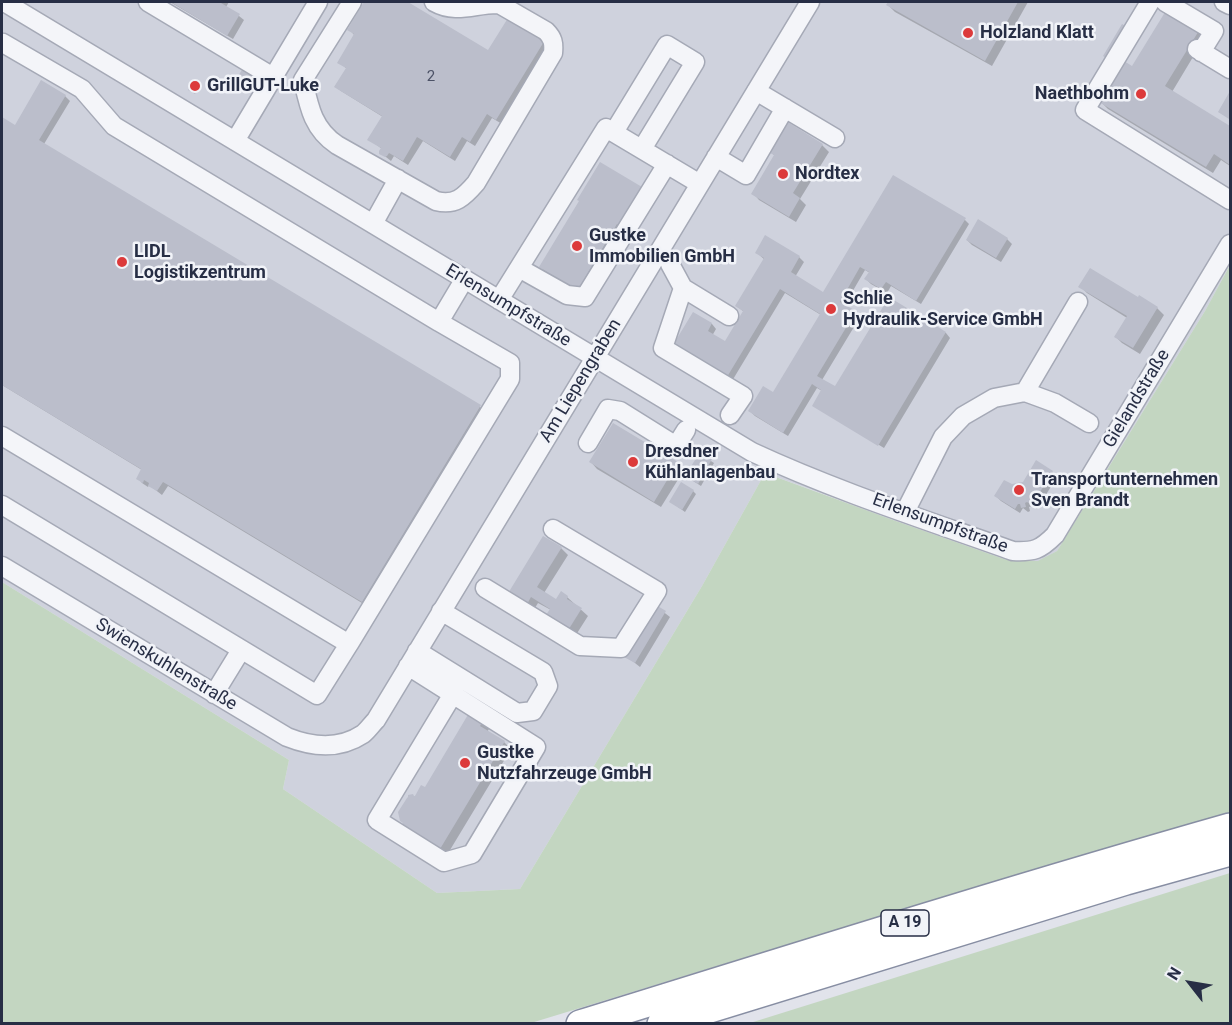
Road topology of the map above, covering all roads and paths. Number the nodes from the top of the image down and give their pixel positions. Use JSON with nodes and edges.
{"nodes":[{"id":1,"x":4,"y":2,"type":"edge"},
{"id":2,"x":148,"y":2,"type":"edge"},
{"id":3,"x":318,"y":2,"type":"edge"},
{"id":4,"x":352,"y":2,"type":"edge"},
{"id":5,"x":434,"y":2,"type":"edge"},
{"id":6,"x":810,"y":2,"type":"edge"},
{"id":7,"x":1150,"y":2,"type":"edge"},
{"id":8,"x":1165,"y":2,"type":"edge"},
{"id":9,"x":1224,"y":2,"type":"edge"},
{"id":10,"x":458,"y":5,"type":"edge"},
{"id":11,"x":1230,"y":5,"type":"edge"},
{"id":12,"x":2,"y":44,"type":"edge"},
{"id":13,"x":1230,"y":69,"type":"edge"},
{"id":14,"x":276,"y":71,"type":"junction"},
{"id":15,"x":303,"y":81,"type":"junction"},
{"id":16,"x":756,"y":91,"type":"junction"},
{"id":17,"x":785,"y":108,"type":"junction"},
{"id":18,"x":614,"y":132,"type":"junction"},
{"id":19,"x":835,"y":138,"type":"dead end"},
{"id":20,"x":235,"y":141,"type":"junction"},
{"id":21,"x":642,"y":149,"type":"junction"},
{"id":22,"x":716,"y":157,"type":"junction"},
{"id":23,"x":667,"y":164,"type":"junction"},
{"id":24,"x":398,"y":179,"type":"junction"},
{"id":25,"x":700,"y":184,"type":"junction"},
{"id":26,"x":1230,"y":200,"type":"edge"},
{"id":27,"x":373,"y":224,"type":"junction"},
{"id":28,"x":1230,"y":244,"type":"edge"},
{"id":29,"x":670,"y":264,"type":"dead end"},
{"id":30,"x":519,"y":268,"type":"junction"},
{"id":31,"x":464,"y":280,"type":"junction"},
{"id":32,"x":683,"y":288,"type":"junction"},
{"id":33,"x":499,"y":300,"type":"junction"},
{"id":34,"x":1078,"y":302,"type":"dead end"},
{"id":35,"x":729,"y":316,"type":"dead end"},
{"id":36,"x":440,"y":322,"type":"junction"},
{"id":37,"x":596,"y":358,"type":"junction"},
{"id":38,"x":1025,"y":392,"type":"junction"},
{"id":39,"x":730,"y":415,"type":"dead end"},
{"id":40,"x":1089,"y":423,"type":"dead end"},
{"id":41,"x":686,"y":430,"type":"dead end"},
{"id":42,"x":2,"y":436,"type":"edge"},
{"id":43,"x":588,"y":443,"type":"dead end"},
{"id":44,"x":2,"y":505,"type":"edge"},
{"id":45,"x":905,"y":512,"type":"junction"},
{"id":46,"x":553,"y":529,"type":"dead end"},
{"id":47,"x":1038,"y":550,"type":"joint"},
{"id":48,"x":2,"y":566,"type":"edge"},
{"id":49,"x":485,"y":588,"type":"dead end"},
{"id":50,"x":441,"y":611,"type":"junction"},
{"id":51,"x":349,"y":644,"type":"junction"},
{"id":52,"x":241,"y":650,"type":"junction"},
{"id":53,"x":413,"y":659,"type":"junction"},
{"id":54,"x":214,"y":694,"type":"junction"},
{"id":55,"x":453,"y":694,"type":"junction"},
{"id":56,"x":338,"y":745,"type":"joint"},
{"id":57,"x":1230,"y":827,"type":"edge"},
{"id":58,"x":1230,"y":852,"type":"edge"},
{"id":59,"x":580,"y":1023,"type":"edge"},
{"id":60,"x":661,"y":1023,"type":"edge"}],
"edges":[{"from":1,"to":20,"type":"street","name":"Erlensumpfstraße"},
{"from":2,"to":14,"type":"street"},
{"from":3,"to":14,"type":"street"},
{"from":4,"to":15,"type":"street"},
{"from":5,"to":10,"type":"street"},
{"from":6,"to":16,"type":"street","name":"Am Liepengraben"},
{"from":7,"to":26,"type":"street"},
{"from":8,"to":13,"type":"street"},
{"from":9,"to":11,"type":"street"},
{"from":10,"to":24,"type":"street"},
{"from":12,"to":36,"type":"street"},
{"from":14,"to":15,"type":"street"},
{"from":14,"to":20,"type":"street"},
{"from":15,"to":24,"type":"street"},
{"from":16,"to":17,"type":"street"},
{"from":16,"to":22,"type":"street","name":"Am Liepengraben"},
{"from":17,"to":19,"type":"street"},
{"from":17,"to":22,"type":"street"},
{"from":18,"to":21,"type":"street"},
{"from":18,"to":21,"type":"street"},
{"from":18,"to":30,"type":"street"},
{"from":20,"to":27,"type":"street","name":"Erlensumpfstraße"},
{"from":21,"to":23,"type":"street"},
{"from":22,"to":25,"type":"street","name":"Am Liepengraben"},
{"from":23,"to":25,"type":"street"},
{"from":23,"to":30,"type":"street"},
{"from":24,"to":27,"type":"street"},
{"from":25,"to":37,"type":"street","name":"Am Liepengraben"},
{"from":27,"to":31,"type":"street","name":"Erlensumpfstraße"},
{"from":28,"to":47,"type":"street","name":"Gielandstraße"},
{"from":29,"to":32,"type":"street"},
{"from":30,"to":33,"type":"street"},
{"from":31,"to":33,"type":"street","name":"Erlensumpfstraße"},
{"from":31,"to":36,"type":"street"},
{"from":32,"to":35,"type":"street"},
{"from":32,"to":39,"type":"street"},
{"from":33,"to":37,"type":"street","name":"Erlensumpfstraße"},
{"from":34,"to":38,"type":"street"},
{"from":36,"to":51,"type":"street"},
{"from":37,"to":45,"type":"street","name":"Erlensumpfstraße"},
{"from":37,"to":50,"type":"street","name":"Am Liepengraben"},
{"from":38,"to":40,"type":"street"},
{"from":38,"to":45,"type":"street"},
{"from":41,"to":43,"type":"street"},
{"from":42,"to":51,"type":"street"},
{"from":44,"to":52,"type":"street"},
{"from":45,"to":47,"type":"street","name":"Erlensumpfstraße"},
{"from":46,"to":49,"type":"street"},
{"from":48,"to":54,"type":"street","name":"Swienskuhlenstraße"},
{"from":50,"to":53,"type":"street","name":"Am Liepengraben"},
{"from":50,"to":53,"type":"street"},
{"from":51,"to":52,"type":"street"},
{"from":52,"to":54,"type":"street"},
{"from":53,"to":55,"type":"street"},
{"from":53,"to":56,"type":"street","name":"Am Liepengraben"},
{"from":54,"to":56,"type":"street","name":"Swienskuhlenstraße"},
{"from":55,"to":55,"type":"street"},
{"from":57,"to":59,"type":"highway","number":"A 19"},
{"from":58,"to":60,"type":"highway","number":"A 19"}]}
